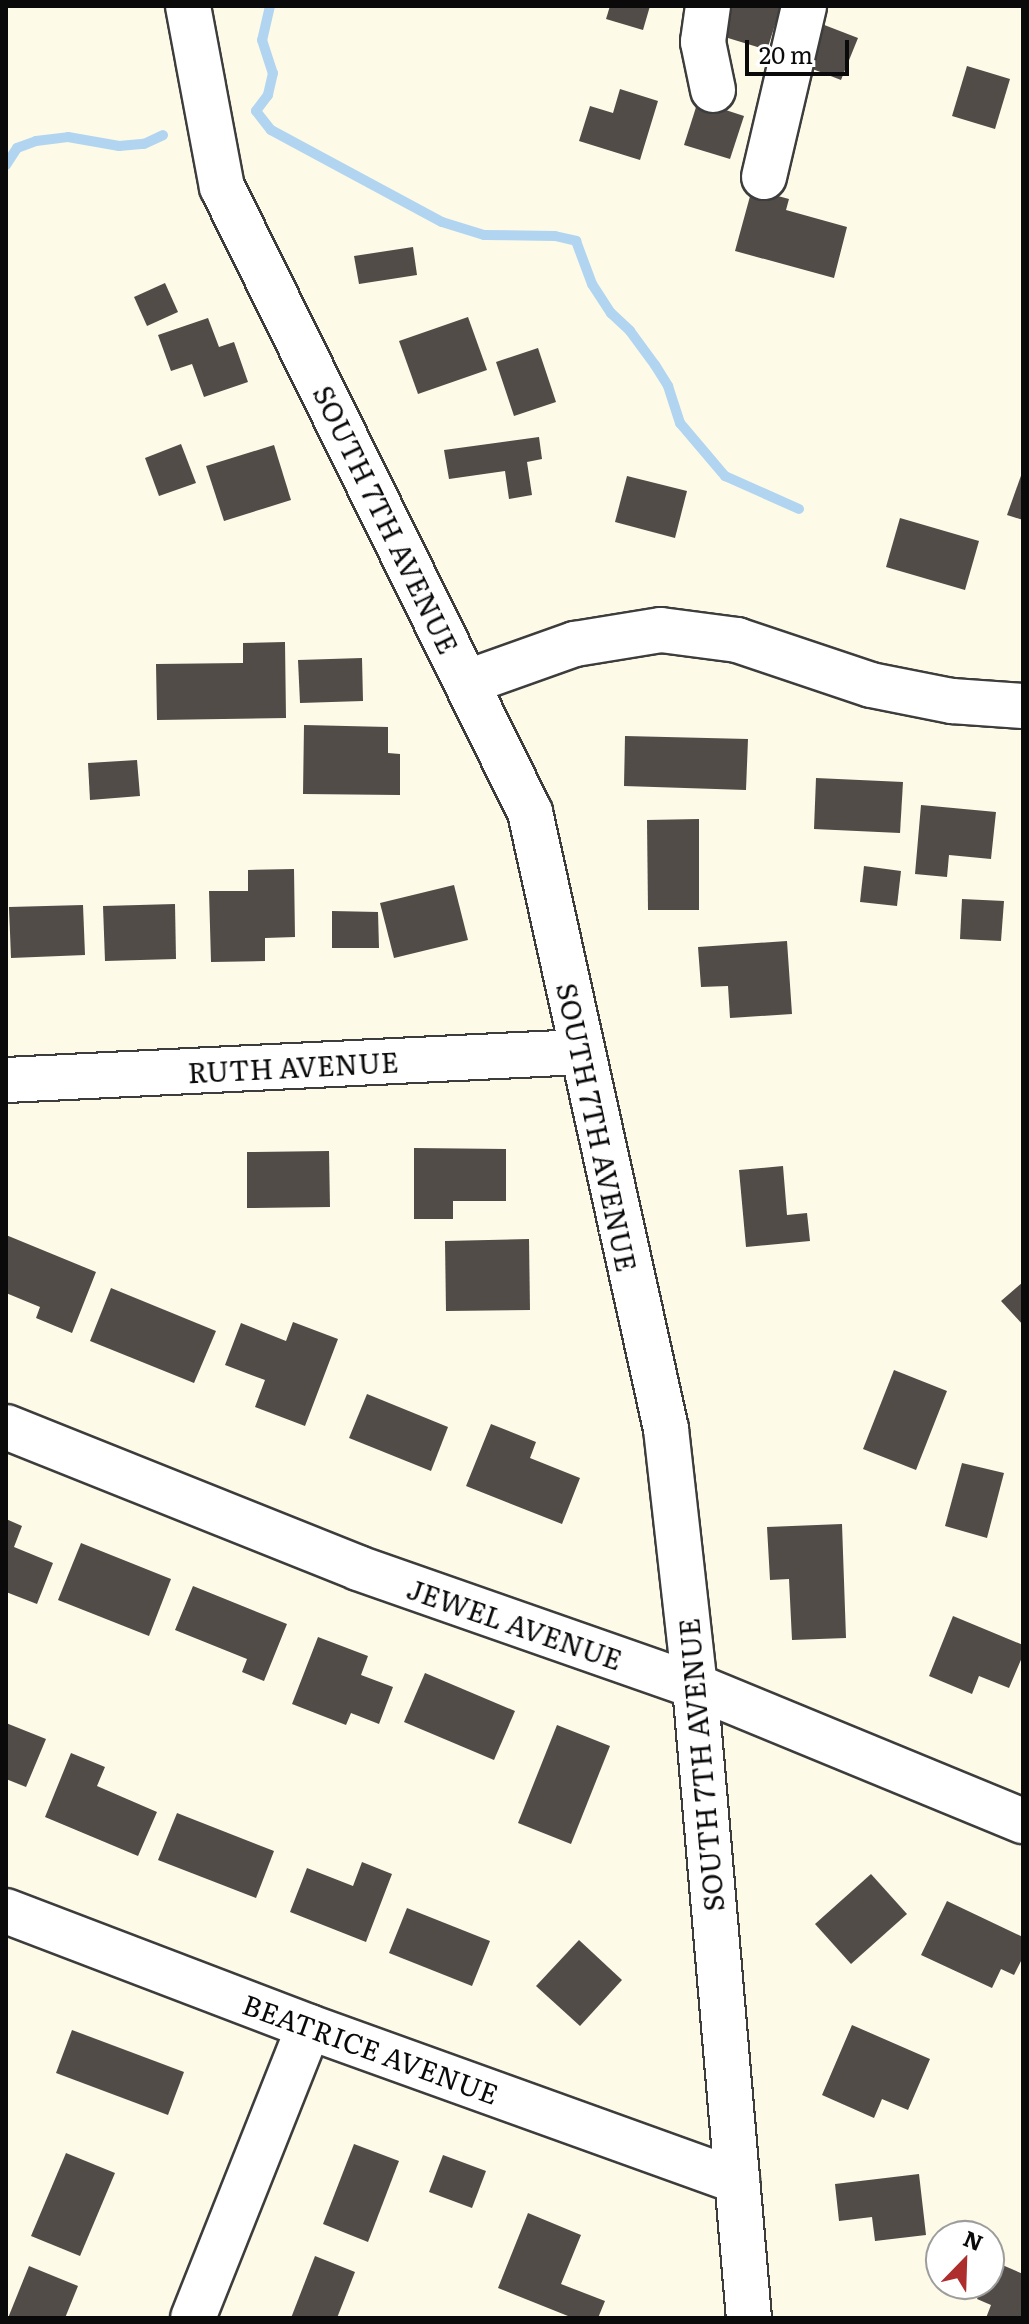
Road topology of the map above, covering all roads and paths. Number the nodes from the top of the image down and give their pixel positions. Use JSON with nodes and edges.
{"nodes":[{"id":1,"x":188,"y":6,"type":"edge"},
{"id":2,"x":708,"y":6,"type":"edge"},
{"id":3,"x":804,"y":6,"type":"edge"},
{"id":4,"x":713,"y":90,"type":"dead end"},
{"id":5,"x":764,"y":177,"type":"dead end"},
{"id":6,"x":468,"y":682,"type":"junction"},
{"id":7,"x":1023,"y":706,"type":"edge"},
{"id":8,"x":581,"y":1052,"type":"junction"},
{"id":9,"x":6,"y":1080,"type":"edge"},
{"id":10,"x":6,"y":1427,"type":"edge"},
{"id":11,"x":695,"y":1686,"type":"junction"},
{"id":12,"x":1023,"y":1821,"type":"edge"},
{"id":13,"x":6,"y":1911,"type":"edge"},
{"id":14,"x":309,"y":2027,"type":"junction"},
{"id":15,"x":737,"y":2181,"type":"junction"},
{"id":16,"x":193,"y":2318,"type":"edge"},
{"id":17,"x":749,"y":2318,"type":"edge"}],
"edges":[{"from":1,"to":6,"type":"street","name":"SOUTH 7TH AVENUE"},
{"from":2,"to":4,"type":"street"},
{"from":3,"to":5,"type":"street"},
{"from":6,"to":7,"type":"street"},
{"from":6,"to":8,"type":"street","name":"SOUTH 7TH AVENUE"},
{"from":8,"to":9,"type":"street","name":"RUTH AVENUE"},
{"from":8,"to":11,"type":"street","name":"SOUTH 7TH AVENUE"},
{"from":10,"to":11,"type":"street","name":"JEWEL AVENUE"},
{"from":11,"to":12,"type":"street","name":"JEWEL AVENUE"},
{"from":11,"to":15,"type":"street","name":"SOUTH 7TH AVENUE"},
{"from":13,"to":14,"type":"street","name":"BEATRICE AVENUE"},
{"from":14,"to":15,"type":"street","name":"BEATRICE AVENUE"},
{"from":14,"to":16,"type":"street"},
{"from":15,"to":17,"type":"street","name":"SOUTH 7TH AVENUE"}]}
